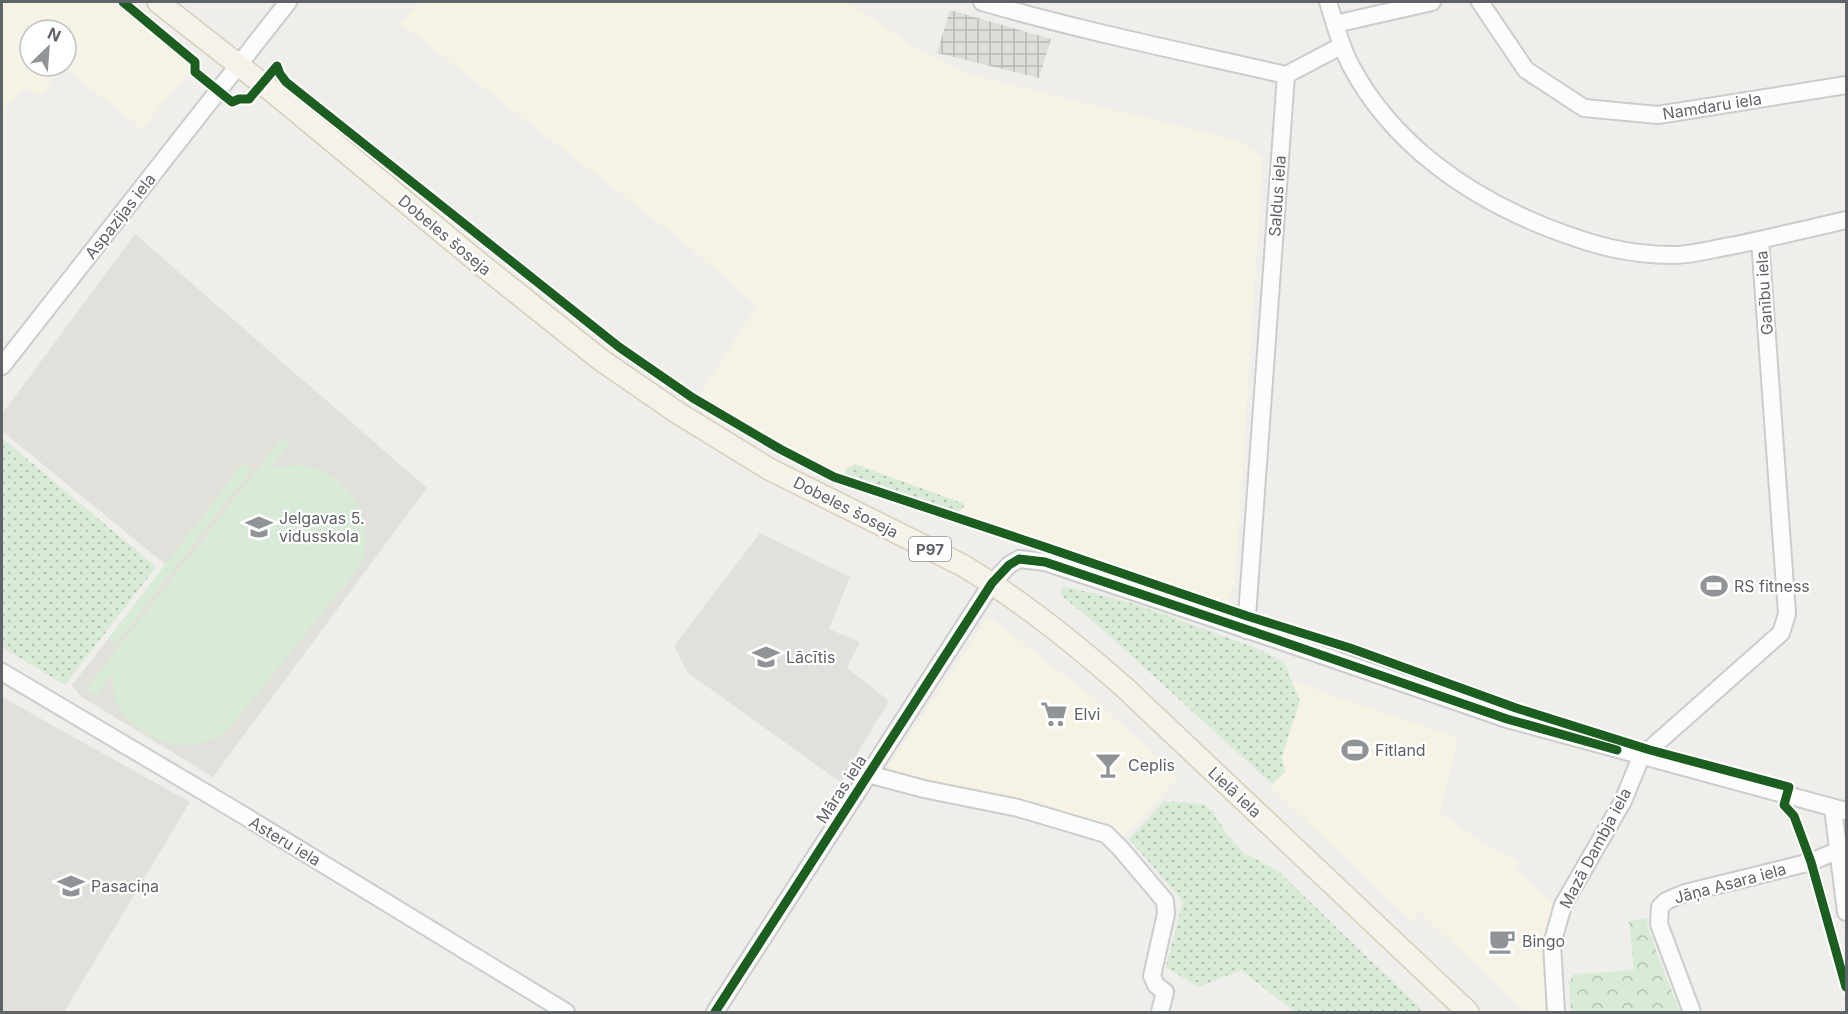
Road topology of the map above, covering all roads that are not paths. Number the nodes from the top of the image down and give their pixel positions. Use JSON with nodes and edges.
{"nodes":[{"id":1,"x":158,"y":2,"type":"edge"},
{"id":2,"x":288,"y":2,"type":"edge"},
{"id":3,"x":982,"y":2,"type":"edge"},
{"id":4,"x":1328,"y":2,"type":"edge"},
{"id":5,"x":1432,"y":2,"type":"edge"},
{"id":6,"x":1480,"y":2,"type":"edge"},
{"id":7,"x":1335,"y":24,"type":"junction"},
{"id":8,"x":1341,"y":46,"type":"junction"},
{"id":9,"x":238,"y":65,"type":"junction"},
{"id":10,"x":1286,"y":75,"type":"junction"},
{"id":11,"x":1846,"y":85,"type":"edge"},
{"id":12,"x":1846,"y":220,"type":"edge"},
{"id":13,"x":1760,"y":240,"type":"junction"},
{"id":14,"x":2,"y":366,"type":"edge"},
{"id":15,"x":992,"y":584,"type":"junction"},
{"id":16,"x":1246,"y":630,"type":"junction"},
{"id":17,"x":2,"y":672,"type":"edge"},
{"id":18,"x":1641,"y":757,"type":"junction"},
{"id":19,"x":868,"y":774,"type":"junction"},
{"id":20,"x":1840,"y":810,"type":"edge"},
{"id":21,"x":1839,"y":850,"type":"junction"},
{"id":22,"x":1846,"y":912,"type":"edge"},
{"id":23,"x":566,"y":1012,"type":"edge"},
{"id":24,"x":715,"y":1012,"type":"edge"},
{"id":25,"x":1160,"y":1012,"type":"edge"},
{"id":26,"x":1468,"y":1012,"type":"edge"},
{"id":27,"x":1556,"y":1012,"type":"edge"},
{"id":28,"x":1692,"y":1012,"type":"edge"}],
"edges":[{"from":1,"to":9,"type":"main road","name":"Dobeles šoseja","number":"P97"},
{"from":2,"to":9,"type":"street","name":"Aspazijas iela"},
{"from":3,"to":10,"type":"street"},
{"from":4,"to":7,"type":"street","name":"Ganību iela"},
{"from":5,"to":7,"type":"street"},
{"from":6,"to":11,"type":"street","name":"Namdaru iela"},
{"from":7,"to":8,"type":"street","name":"Ganību iela"},
{"from":8,"to":10,"type":"street"},
{"from":8,"to":13,"type":"street","name":"Ganību iela"},
{"from":9,"to":14,"type":"street","name":"Aspazijas iela"},
{"from":9,"to":15,"type":"main road","name":"Dobeles šoseja","number":"P97"},
{"from":10,"to":16,"type":"street","name":"Saldus iela"},
{"from":12,"to":13,"type":"street"},
{"from":13,"to":18,"type":"street","name":"Ganību iela"},
{"from":15,"to":16,"type":"street"},
{"from":15,"to":19,"type":"street","name":"Māras iela"},
{"from":15,"to":26,"type":"main road","name":"Lielā iela","number":"P97"},
{"from":16,"to":18,"type":"street"},
{"from":17,"to":23,"type":"street","name":"Asteru iela"},
{"from":18,"to":20,"type":"street"},
{"from":18,"to":27,"type":"street","name":"Mazā Dambja iela"},
{"from":19,"to":24,"type":"street","name":"Māras iela"},
{"from":19,"to":25,"type":"street"},
{"from":20,"to":21,"type":"street"},
{"from":21,"to":22,"type":"street"},
{"from":21,"to":28,"type":"street","name":"Jāņa Asara iela"}]}
